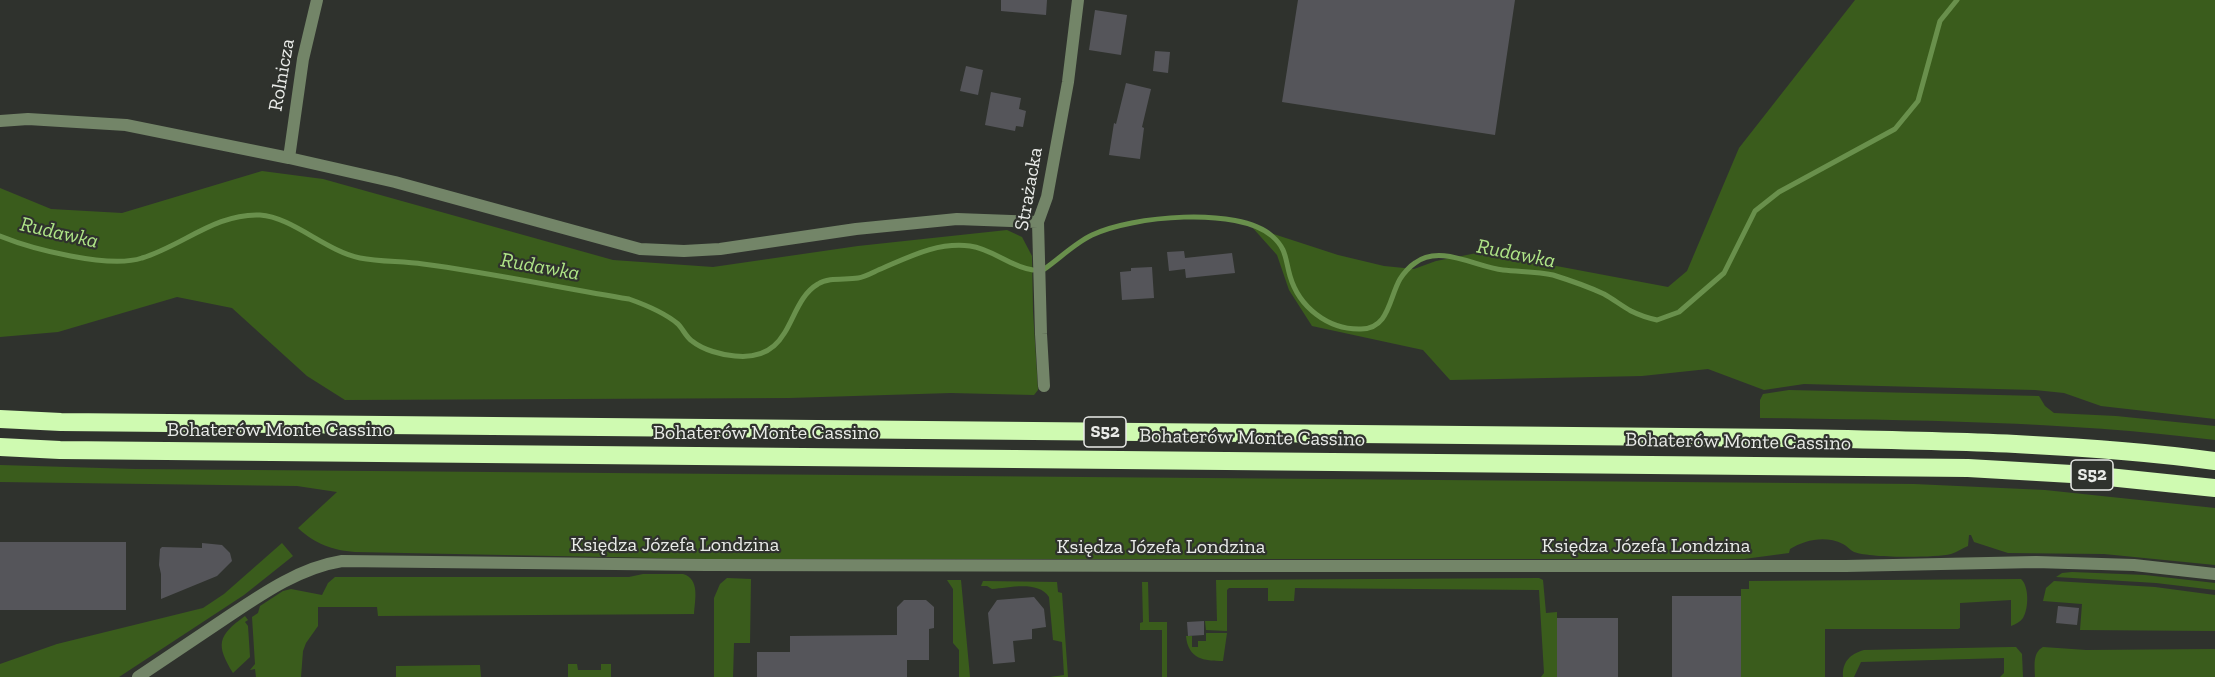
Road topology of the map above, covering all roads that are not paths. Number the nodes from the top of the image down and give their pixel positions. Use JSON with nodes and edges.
{"nodes":[{"id":1,"x":317,"y":0,"type":"edge"},
{"id":2,"x":1078,"y":0,"type":"edge"},
{"id":3,"x":0,"y":121,"type":"edge"},
{"id":4,"x":289,"y":158,"type":"junction"},
{"id":5,"x":1038,"y":222,"type":"junction"},
{"id":6,"x":1044,"y":386,"type":"dead end"},
{"id":7,"x":0,"y":419,"type":"edge"},
{"id":8,"x":0,"y":447,"type":"edge"},
{"id":9,"x":2215,"y":461,"type":"edge"},
{"id":10,"x":2215,"y":488,"type":"edge"},
{"id":11,"x":2215,"y":574,"type":"edge"},
{"id":12,"x":138,"y":677,"type":"edge"}],
"edges":[{"from":1,"to":4,"type":"street","name":"Rolnicza"},
{"from":2,"to":5,"type":"street","name":"Strażacka"},
{"from":3,"to":4,"type":"street"},
{"from":4,"to":5,"type":"street"},
{"from":5,"to":6,"type":"street","name":"Strażacka"},
{"from":7,"to":9,"type":"highway","name":"Bohaterów Monte Cassino","number":"S52"},
{"from":8,"to":10,"type":"highway","name":"Bohaterów Monte Cassino","number":"S52"},
{"from":11,"to":12,"type":"street","name":"Księdza Józefa Londzina"}]}
